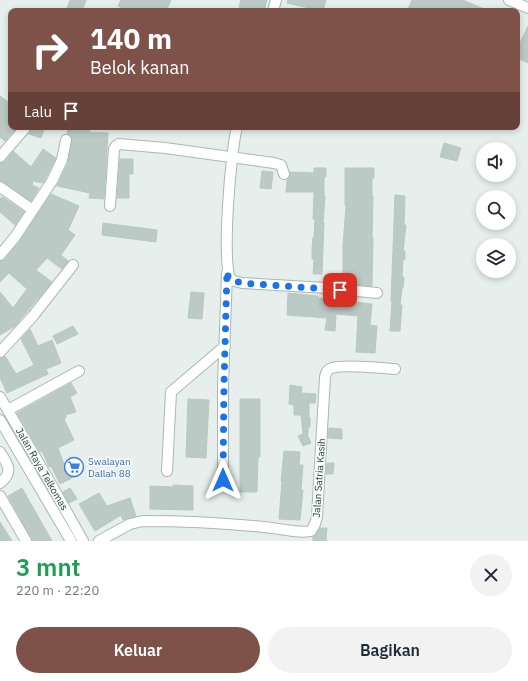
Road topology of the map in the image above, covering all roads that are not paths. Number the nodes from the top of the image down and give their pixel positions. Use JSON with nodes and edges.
{"nodes":[{"id":1,"x":508,"y":0,"type":"edge"},
{"id":2,"x":526,"y":5,"type":"edge"},
{"id":3,"x":23,"y":130,"type":"edge"},
{"id":4,"x":236,"y":130,"type":"edge"},
{"id":5,"x":66,"y":140,"type":"dead end"},
{"id":6,"x":0,"y":157,"type":"edge"},
{"id":7,"x":232,"y":157,"type":"junction"},
{"id":8,"x":284,"y":174,"type":"dead end"},
{"id":9,"x":0,"y":187,"type":"edge"},
{"id":10,"x":110,"y":206,"type":"dead end"},
{"id":11,"x":33,"y":210,"type":"junction"},
{"id":12,"x":0,"y":255,"type":"edge"},
{"id":13,"x":73,"y":265,"type":"dead end"},
{"id":14,"x":227,"y":271,"type":"junction"},
{"id":15,"x":377,"y":293,"type":"dead end"},
{"id":16,"x":225,"y":346,"type":"junction"},
{"id":17,"x":0,"y":352,"type":"edge"},
{"id":18,"x":395,"y":369,"type":"dead end"},
{"id":19,"x":79,"y":371,"type":"dead end"},
{"id":20,"x":0,"y":397,"type":"edge"},
{"id":21,"x":8,"y":410,"type":"junction"},
{"id":22,"x":0,"y":420,"type":"edge"},
{"id":23,"x":0,"y":452,"type":"edge"},
{"id":24,"x":167,"y":471,"type":"dead end"},
{"id":25,"x":223,"y":480,"type":"dead end"},
{"id":26,"x":0,"y":483,"type":"edge"},
{"id":27,"x":0,"y":496,"type":"edge"},
{"id":28,"x":66,"y":520,"type":"junction"},
{"id":29,"x":26,"y":541,"type":"edge"},
{"id":30,"x":71,"y":541,"type":"edge"},
{"id":31,"x":83,"y":541,"type":"edge"},
{"id":32,"x":99,"y":541,"type":"edge"}],
"edges":[{"from":1,"to":2,"type":"street"},
{"from":3,"to":6,"type":"street"},
{"from":4,"to":7,"type":"street"},
{"from":5,"to":11,"type":"street"},
{"from":7,"to":8,"type":"street"},
{"from":7,"to":10,"type":"street"},
{"from":7,"to":14,"type":"street"},
{"from":9,"to":11,"type":"street"},
{"from":11,"to":12,"type":"street"},
{"from":13,"to":17,"type":"street"},
{"from":14,"to":15,"type":"street"},
{"from":14,"to":16,"type":"street"},
{"from":16,"to":24,"type":"street"},
{"from":16,"to":25,"type":"street"},
{"from":18,"to":32,"type":"street","name":"Jalan Satria Kasih"},
{"from":19,"to":21,"type":"street"},
{"from":20,"to":21,"type":"street","name":"Jalan Raya Telkomas"},
{"from":21,"to":28,"type":"street","name":"Jalan Raya Telkomas"},
{"from":22,"to":28,"type":"street","name":"Jalan Raya Telkomas"},
{"from":23,"to":26,"type":"street"},
{"from":27,"to":29,"type":"street"},
{"from":28,"to":30,"type":"street","name":"Jalan Raya Telkomas"},
{"from":28,"to":31,"type":"street","name":"Jalan Raya Telkomas"}]}
